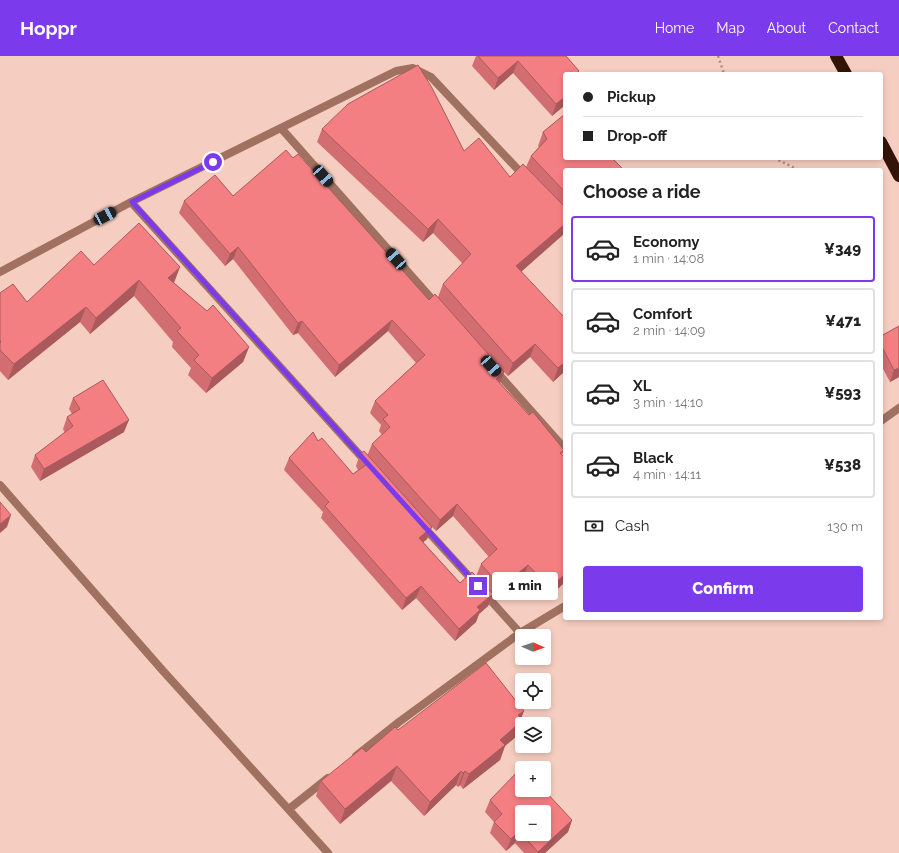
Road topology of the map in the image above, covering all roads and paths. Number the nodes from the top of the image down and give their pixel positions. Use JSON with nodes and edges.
{"nodes":[{"id":1,"x":718,"y":56,"type":"edge"},
{"id":2,"x":836,"y":56,"type":"edge"},
{"id":3,"x":723,"y":72,"type":"edge"},
{"id":4,"x":845,"y":72,"type":"edge"},
{"id":5,"x":280,"y":128,"type":"junction"},
{"id":6,"x":883,"y":146,"type":"edge"},
{"id":7,"x":778,"y":160,"type":"edge"},
{"id":8,"x":795,"y":168,"type":"edge"},
{"id":9,"x":899,"y":176,"type":"edge"},
{"id":10,"x":533,"y":185,"type":"edge"},
{"id":11,"x":132,"y":202,"type":"junction"},
{"id":12,"x":0,"y":272,"type":"edge"},
{"id":13,"x":444,"y":312,"type":"edge"},
{"id":14,"x":491,"y":366,"type":"edge"},
{"id":15,"x":899,"y":408,"type":"edge"},
{"id":16,"x":883,"y":420,"type":"edge"},
{"id":17,"x":563,"y":447,"type":"edge"},
{"id":18,"x":371,"y":467,"type":"edge"},
{"id":19,"x":0,"y":485,"type":"edge"},
{"id":20,"x":419,"y":520,"type":"edge"},
{"id":21,"x":563,"y":607,"type":"edge"},
{"id":22,"x":516,"y":629,"type":"edge"},
{"id":23,"x":527,"y":629,"type":"edge"},
{"id":24,"x":515,"y":637,"type":"edge"},
{"id":25,"x":350,"y":761,"type":"edge"},
{"id":26,"x":332,"y":775,"type":"edge"},
{"id":27,"x":289,"y":809,"type":"junction"},
{"id":28,"x":328,"y":853,"type":"edge"}],
"edges":[{"from":1,"to":3,"type":"path"},
{"from":2,"to":4,"type":"highway"},
{"from":5,"to":10,"type":"street"},
{"from":5,"to":11,"type":"street"},
{"from":5,"to":13,"type":"street"},
{"from":6,"to":9,"type":"highway"},
{"from":7,"to":8,"type":"path"},
{"from":11,"to":12,"type":"street"},
{"from":11,"to":18,"type":"street"},
{"from":14,"to":17,"type":"street"},
{"from":15,"to":16,"type":"street"},
{"from":19,"to":27,"type":"street"},
{"from":20,"to":22,"type":"street"},
{"from":21,"to":23,"type":"street"},
{"from":24,"to":25,"type":"street"},
{"from":26,"to":27,"type":"street"},
{"from":27,"to":28,"type":"street"}]}
